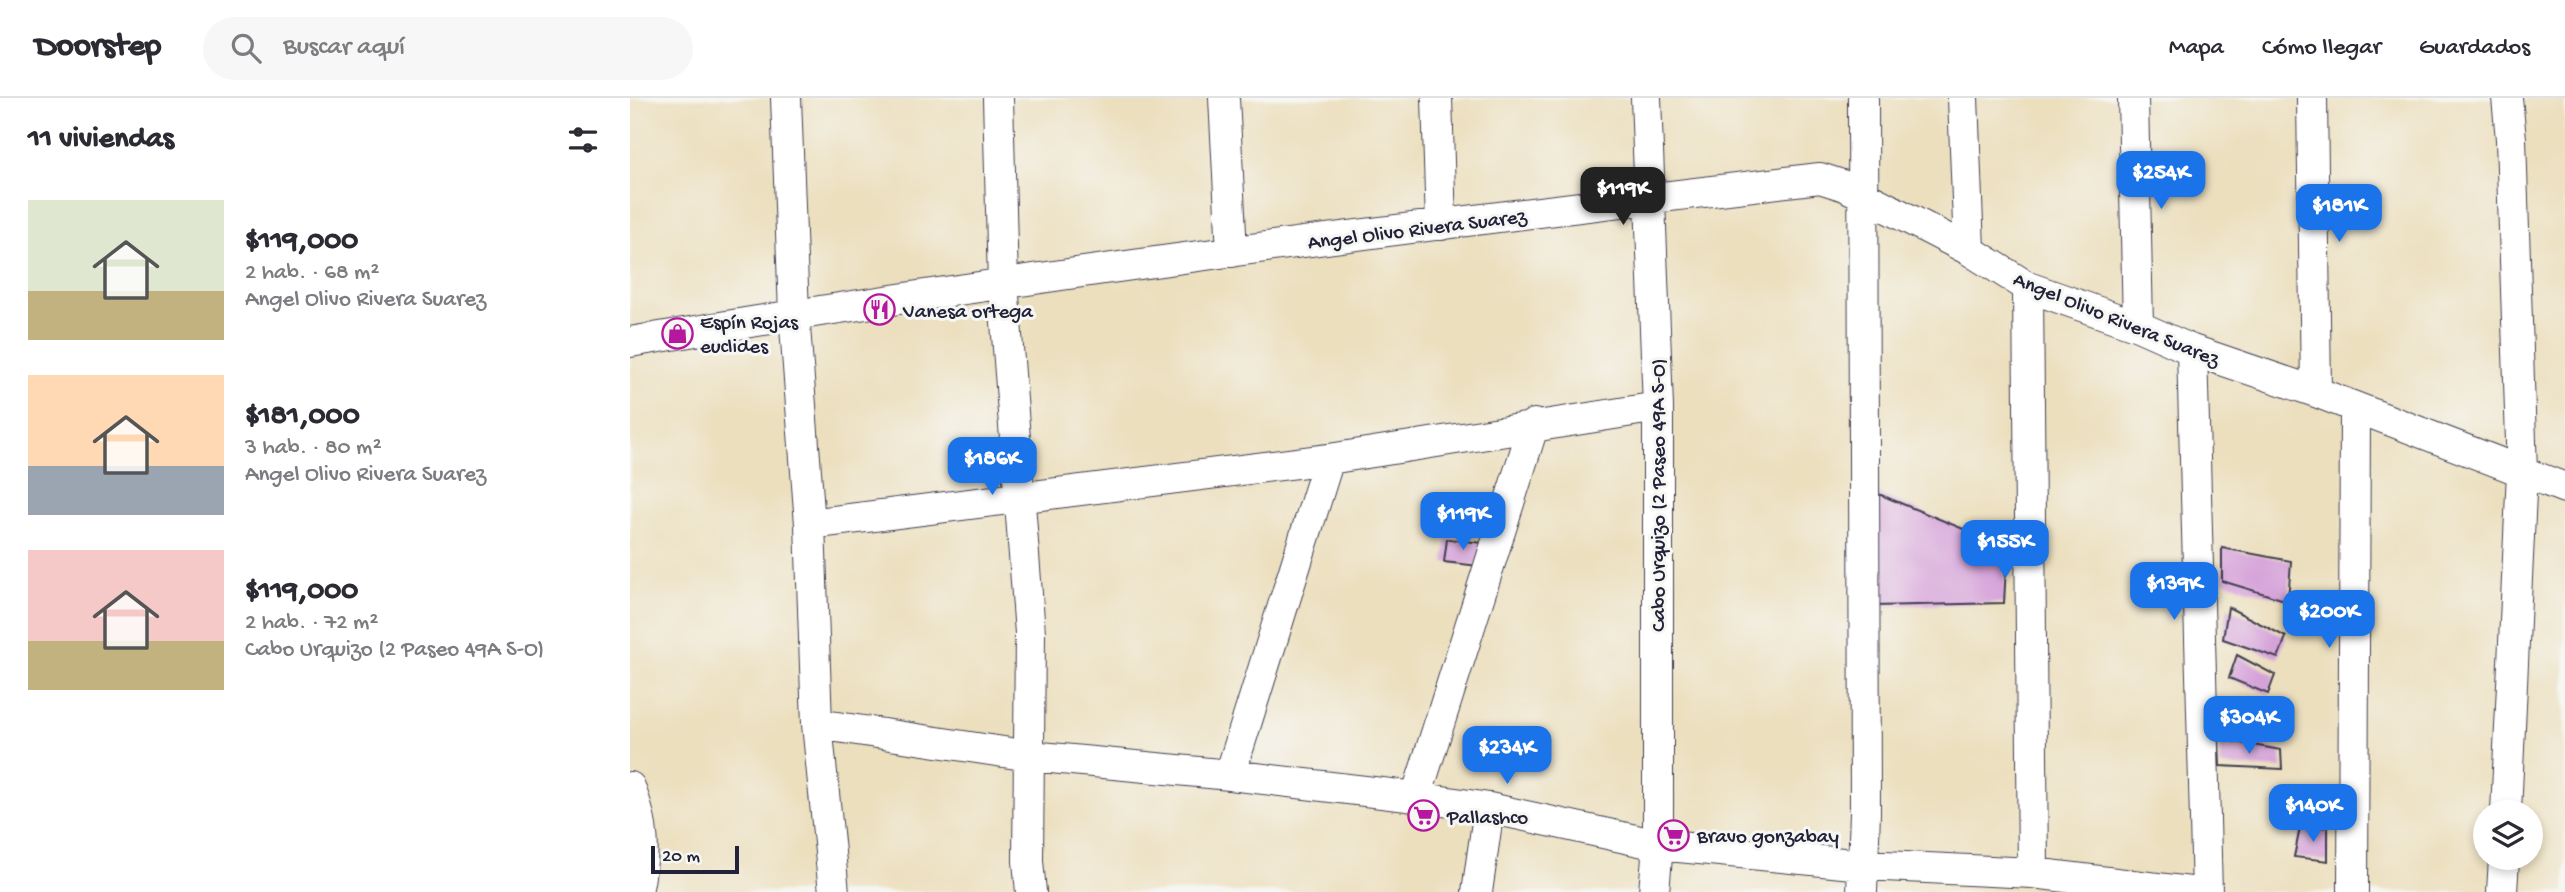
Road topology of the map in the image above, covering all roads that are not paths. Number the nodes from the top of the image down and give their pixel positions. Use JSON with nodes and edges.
{"nodes":[{"id":1,"x":786,"y":98,"type":"edge"},
{"id":2,"x":998,"y":98,"type":"edge"},
{"id":3,"x":1224,"y":98,"type":"edge"},
{"id":4,"x":1437,"y":98,"type":"edge"},
{"id":5,"x":1646,"y":98,"type":"edge"},
{"id":6,"x":1863,"y":98,"type":"edge"},
{"id":7,"x":1963,"y":98,"type":"edge"},
{"id":8,"x":2133,"y":98,"type":"edge"},
{"id":9,"x":2312,"y":98,"type":"edge"},
{"id":10,"x":2507,"y":98,"type":"edge"},
{"id":11,"x":1650,"y":198,"type":"junction"},
{"id":12,"x":1865,"y":198,"type":"junction"},
{"id":13,"x":1441,"y":225,"type":"junction"},
{"id":14,"x":1969,"y":250,"type":"junction"},
{"id":15,"x":1232,"y":252,"type":"junction"},
{"id":16,"x":1003,"y":284,"type":"junction"},
{"id":17,"x":2028,"y":287,"type":"junction"},
{"id":18,"x":794,"y":314,"type":"junction"},
{"id":19,"x":2138,"y":326,"type":"junction"},
{"id":20,"x":630,"y":342,"type":"edge"},
{"id":21,"x":2192,"y":350,"type":"junction"},
{"id":22,"x":2316,"y":392,"type":"junction"},
{"id":23,"x":1658,"y":407,"type":"junction"},
{"id":24,"x":2355,"y":409,"type":"junction"},
{"id":25,"x":1534,"y":424,"type":"junction"},
{"id":26,"x":1329,"y":459,"type":"junction"},
{"id":27,"x":2522,"y":472,"type":"junction"},
{"id":28,"x":2565,"y":488,"type":"edge"},
{"id":29,"x":1017,"y":497,"type":"junction"},
{"id":30,"x":810,"y":524,"type":"junction"},
{"id":31,"x":817,"y":724,"type":"junction"},
{"id":32,"x":1030,"y":756,"type":"junction"},
{"id":33,"x":1230,"y":775,"type":"junction"},
{"id":34,"x":630,"y":787,"type":"edge"},
{"id":35,"x":1416,"y":797,"type":"junction"},
{"id":36,"x":2507,"y":800,"type":"edge"},
{"id":37,"x":1489,"y":808,"type":"junction"},
{"id":38,"x":1658,"y":845,"type":"junction"},
{"id":39,"x":2503,"y":870,"type":"edge"},
{"id":40,"x":2033,"y":873,"type":"junction"},
{"id":41,"x":1862,"y":878,"type":"edge"},
{"id":42,"x":637,"y":892,"type":"edge"},
{"id":43,"x":834,"y":892,"type":"edge"},
{"id":44,"x":1031,"y":892,"type":"edge"},
{"id":45,"x":1477,"y":892,"type":"edge"},
{"id":46,"x":1654,"y":892,"type":"edge"},
{"id":47,"x":2190,"y":892,"type":"edge"},
{"id":48,"x":2207,"y":892,"type":"edge"},
{"id":49,"x":2353,"y":892,"type":"edge"},
{"id":50,"x":2502,"y":892,"type":"edge"}],
"edges":[{"from":1,"to":18,"type":"street"},
{"from":2,"to":16,"type":"street"},
{"from":3,"to":15,"type":"street"},
{"from":4,"to":13,"type":"street"},
{"from":5,"to":11,"type":"street","name":"Cabo Urquizo (2 Paseo 49A S-O)"},
{"from":6,"to":12,"type":"street"},
{"from":7,"to":14,"type":"street"},
{"from":8,"to":19,"type":"street"},
{"from":9,"to":22,"type":"street"},
{"from":10,"to":27,"type":"street"},
{"from":11,"to":12,"type":"street","name":"Angel Olivo Rivera Suarez"},
{"from":11,"to":13,"type":"street","name":"Angel Olivo Rivera Suarez"},
{"from":11,"to":23,"type":"street","name":"Cabo Urquizo (2 Paseo 49A S-O)"},
{"from":12,"to":14,"type":"street","name":"Angel Olivo Rivera Suarez"},
{"from":12,"to":41,"type":"street"},
{"from":13,"to":15,"type":"street","name":"Angel Olivo Rivera Suarez"},
{"from":14,"to":17,"type":"street","name":"Angel Olivo Rivera Suarez"},
{"from":15,"to":16,"type":"street","name":"Angel Olivo Rivera Suarez"},
{"from":16,"to":18,"type":"street","name":"Angel Olivo Rivera Suarez"},
{"from":16,"to":29,"type":"street"},
{"from":17,"to":19,"type":"street","name":"Angel Olivo Rivera Suarez"},
{"from":17,"to":40,"type":"street"},
{"from":18,"to":20,"type":"street","name":"Angel Olivo Rivera Suarez"},
{"from":18,"to":30,"type":"street"},
{"from":19,"to":21,"type":"street","name":"Angel Olivo Rivera Suarez"},
{"from":21,"to":22,"type":"street","name":"Angel Olivo Rivera Suarez"},
{"from":21,"to":48,"type":"street"},
{"from":22,"to":24,"type":"street","name":"Angel Olivo Rivera Suarez"},
{"from":23,"to":25,"type":"street"},
{"from":23,"to":38,"type":"street","name":"Cabo Urquizo (2 Paseo 49A S-O)"},
{"from":24,"to":27,"type":"street","name":"Angel Olivo Rivera Suarez"},
{"from":24,"to":49,"type":"street"},
{"from":25,"to":26,"type":"street"},
{"from":25,"to":35,"type":"street"},
{"from":26,"to":29,"type":"street"},
{"from":26,"to":33,"type":"street"},
{"from":27,"to":28,"type":"street","name":"Angel Olivo Rivera Suarez"},
{"from":27,"to":36,"type":"street"},
{"from":29,"to":30,"type":"street"},
{"from":29,"to":32,"type":"street"},
{"from":30,"to":31,"type":"street"},
{"from":31,"to":32,"type":"street"},
{"from":31,"to":43,"type":"street"},
{"from":32,"to":33,"type":"street"},
{"from":32,"to":44,"type":"street"},
{"from":33,"to":35,"type":"street"},
{"from":34,"to":42,"type":"street"},
{"from":35,"to":37,"type":"street"},
{"from":37,"to":38,"type":"street"},
{"from":37,"to":45,"type":"street"},
{"from":38,"to":41,"type":"street"},
{"from":38,"to":46,"type":"street","name":"Cabo Urquizo (2 Paseo 49A S-O)"},
{"from":39,"to":50,"type":"street"},
{"from":40,"to":41,"type":"street"},
{"from":40,"to":47,"type":"street"}]}
